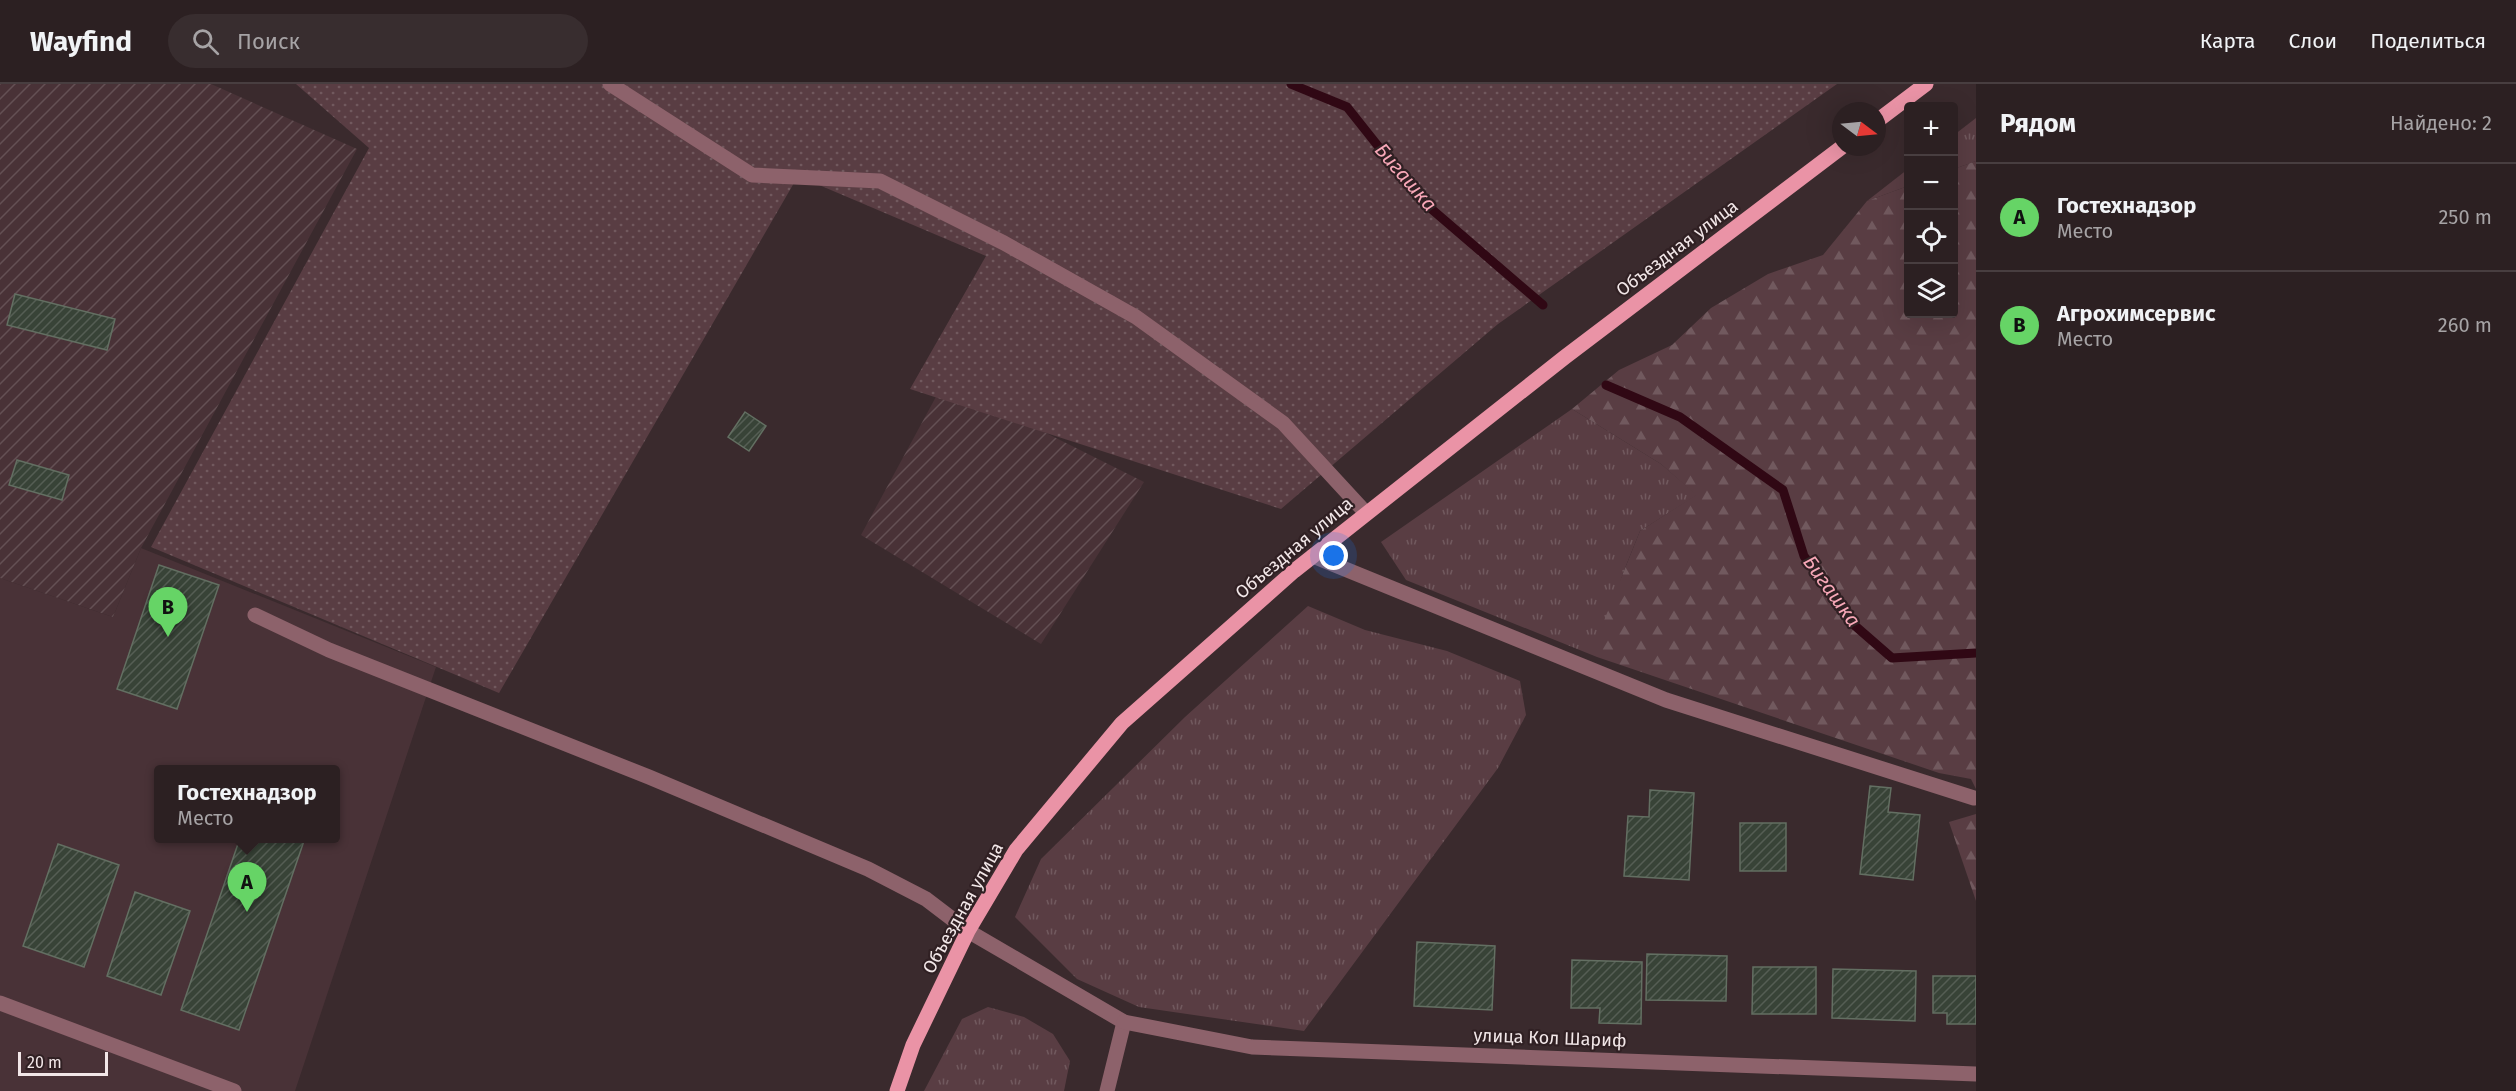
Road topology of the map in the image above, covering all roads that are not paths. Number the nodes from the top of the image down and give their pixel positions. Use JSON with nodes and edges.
{"nodes":[{"id":1,"x":610,"y":84,"type":"edge"},
{"id":2,"x":1926,"y":84,"type":"edge"},
{"id":3,"x":1886,"y":114,"type":"edge"},
{"id":4,"x":1832,"y":155,"type":"edge"},
{"id":5,"x":1366,"y":513,"type":"junction"},
{"id":6,"x":1313,"y":556,"type":"junction"},
{"id":7,"x":255,"y":615,"type":"dead end"},
{"id":8,"x":1974,"y":798,"type":"dead end"},
{"id":9,"x":968,"y":931,"type":"junction"},
{"id":10,"x":0,"y":1003,"type":"edge"},
{"id":11,"x":1125,"y":1022,"type":"junction"},
{"id":12,"x":1976,"y":1074,"type":"edge"},
{"id":13,"x":234,"y":1091,"type":"edge"},
{"id":14,"x":897,"y":1091,"type":"edge"},
{"id":15,"x":1107,"y":1091,"type":"edge"}],
"edges":[{"from":1,"to":5,"type":"street"},
{"from":2,"to":3,"type":"main road"},
{"from":4,"to":5,"type":"main road","name":"Объездная улица"},
{"from":5,"to":6,"type":"main road","name":"Объездная улица"},
{"from":6,"to":8,"type":"street"},
{"from":6,"to":9,"type":"main road","name":"Объездная улица"},
{"from":7,"to":9,"type":"street","name":"улица Кол Шариф"},
{"from":9,"to":11,"type":"street","name":"улица Кол Шариф"},
{"from":9,"to":14,"type":"main road","name":"Объездная улица"},
{"from":10,"to":13,"type":"street"},
{"from":11,"to":12,"type":"street","name":"улица Кол Шариф"},
{"from":11,"to":15,"type":"street"}]}
